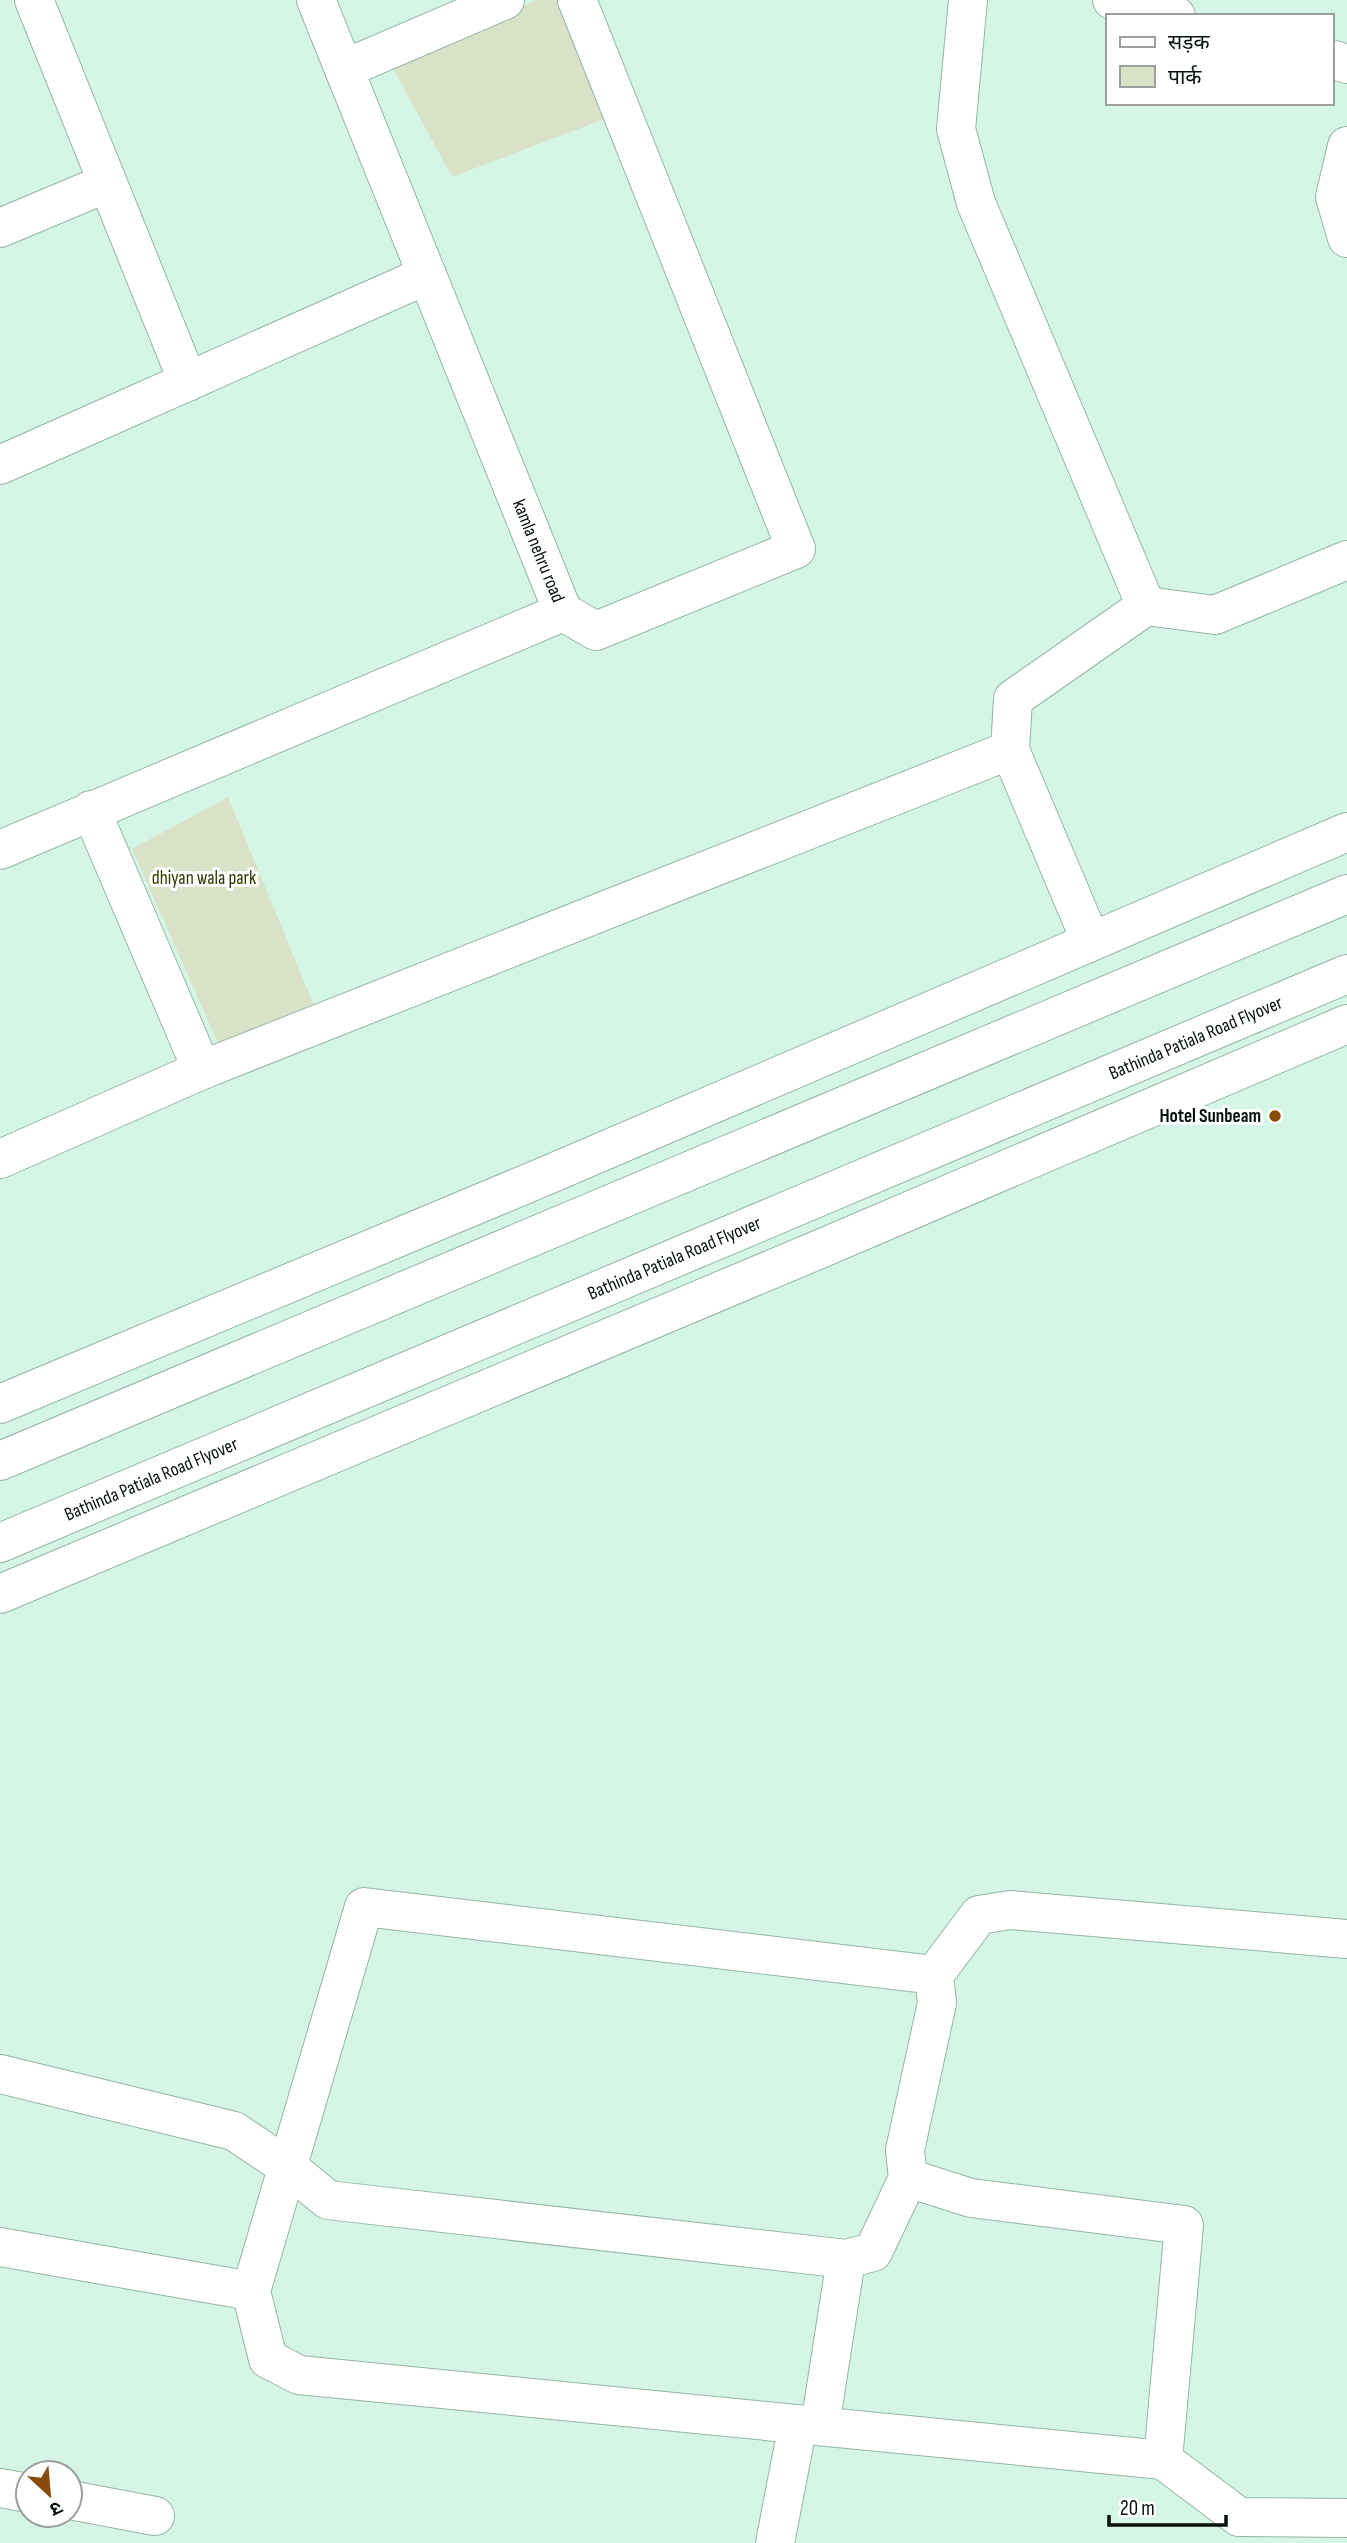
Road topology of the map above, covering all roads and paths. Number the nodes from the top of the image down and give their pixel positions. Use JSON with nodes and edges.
{"nodes":[{"id":1,"x":33,"y":0,"type":"edge"},
{"id":2,"x":316,"y":0,"type":"edge"},
{"id":3,"x":506,"y":0,"type":"edge"},
{"id":4,"x":968,"y":0,"type":"edge"},
{"id":5,"x":1112,"y":0,"type":"edge"},
{"id":6,"x":580,"y":1,"type":"edge"},
{"id":7,"x":1168,"y":14,"type":"edge"},
{"id":8,"x":344,"y":69,"type":"junction"},
{"id":9,"x":1347,"y":146,"type":"edge"},
{"id":10,"x":107,"y":183,"type":"junction"},
{"id":11,"x":0,"y":229,"type":"edge"},
{"id":12,"x":1347,"y":238,"type":"edge"},
{"id":13,"x":427,"y":275,"type":"junction"},
{"id":14,"x":188,"y":382,"type":"junction"},
{"id":15,"x":0,"y":465,"type":"edge"},
{"id":16,"x":1347,"y":560,"type":"edge"},
{"id":17,"x":1146,"y":606,"type":"junction"},
{"id":18,"x":563,"y":612,"type":"junction"},
{"id":19,"x":1010,"y":750,"type":"junction"},
{"id":20,"x":91,"y":810,"type":"junction"},
{"id":21,"x":1347,"y":832,"type":"edge"},
{"id":22,"x":0,"y":850,"type":"edge"},
{"id":23,"x":1347,"y":894,"type":"edge"},
{"id":24,"x":1088,"y":943,"type":"junction"},
{"id":25,"x":1347,"y":974,"type":"edge"},
{"id":26,"x":1347,"y":1024,"type":"edge"},
{"id":27,"x":202,"y":1070,"type":"junction"},
{"id":28,"x":0,"y":1159,"type":"edge"},
{"id":29,"x":0,"y":1404,"type":"edge"},
{"id":30,"x":0,"y":1461,"type":"edge"},
{"id":31,"x":0,"y":1543,"type":"edge"},
{"id":32,"x":0,"y":1594,"type":"edge"},
{"id":33,"x":1347,"y":1939,"type":"edge"},
{"id":34,"x":934,"y":1975,"type":"junction"},
{"id":35,"x":0,"y":2074,"type":"edge"},
{"id":36,"x":289,"y":2168,"type":"junction"},
{"id":37,"x":908,"y":2178,"type":"junction"},
{"id":38,"x":0,"y":2247,"type":"edge"},
{"id":39,"x":846,"y":2259,"type":"junction"},
{"id":40,"x":251,"y":2291,"type":"junction"},
{"id":41,"x":809,"y":2425,"type":"junction"},
{"id":42,"x":1163,"y":2460,"type":"junction"},
{"id":43,"x":84,"y":2503,"type":"edge"},
{"id":44,"x":155,"y":2516,"type":"dead end"},
{"id":45,"x":1347,"y":2518,"type":"edge"},
{"id":46,"x":775,"y":2543,"type":"edge"}],
"edges":[{"from":1,"to":10,"type":"main road"},
{"from":2,"to":8,"type":"main road","name":"kamla nehru road"},
{"from":3,"to":8,"type":"main road"},
{"from":4,"to":17,"type":"main road"},
{"from":5,"to":7,"type":"main road"},
{"from":6,"to":18,"type":"main road"},
{"from":8,"to":13,"type":"main road","name":"kamla nehru road"},
{"from":9,"to":12,"type":"main road"},
{"from":10,"to":11,"type":"main road"},
{"from":10,"to":14,"type":"main road"},
{"from":13,"to":14,"type":"main road"},
{"from":13,"to":18,"type":"main road","name":"kamla nehru road"},
{"from":14,"to":15,"type":"main road"},
{"from":16,"to":17,"type":"main road"},
{"from":17,"to":19,"type":"main road"},
{"from":18,"to":20,"type":"main road","name":"kamla nehru road"},
{"from":19,"to":24,"type":"main road"},
{"from":19,"to":27,"type":"main road"},
{"from":20,"to":22,"type":"main road","name":"kamla nehru road"},
{"from":20,"to":27,"type":"main road"},
{"from":21,"to":24,"type":"main road"},
{"from":23,"to":30,"type":"main road"},
{"from":24,"to":29,"type":"main road"},
{"from":25,"to":31,"type":"main road","name":"Bathinda Patiala Road Flyover"},
{"from":26,"to":32,"type":"main road"},
{"from":27,"to":28,"type":"main road"},
{"from":33,"to":34,"type":"main road"},
{"from":34,"to":36,"type":"main road"},
{"from":34,"to":37,"type":"main road"},
{"from":35,"to":36,"type":"main road"},
{"from":36,"to":39,"type":"main road"},
{"from":36,"to":40,"type":"main road"},
{"from":37,"to":39,"type":"main road"},
{"from":37,"to":42,"type":"main road"},
{"from":38,"to":40,"type":"main road"},
{"from":39,"to":41,"type":"main road"},
{"from":40,"to":41,"type":"main road"},
{"from":41,"to":42,"type":"main road"},
{"from":41,"to":46,"type":"main road"},
{"from":42,"to":45,"type":"main road"},
{"from":43,"to":44,"type":"main road"}]}
